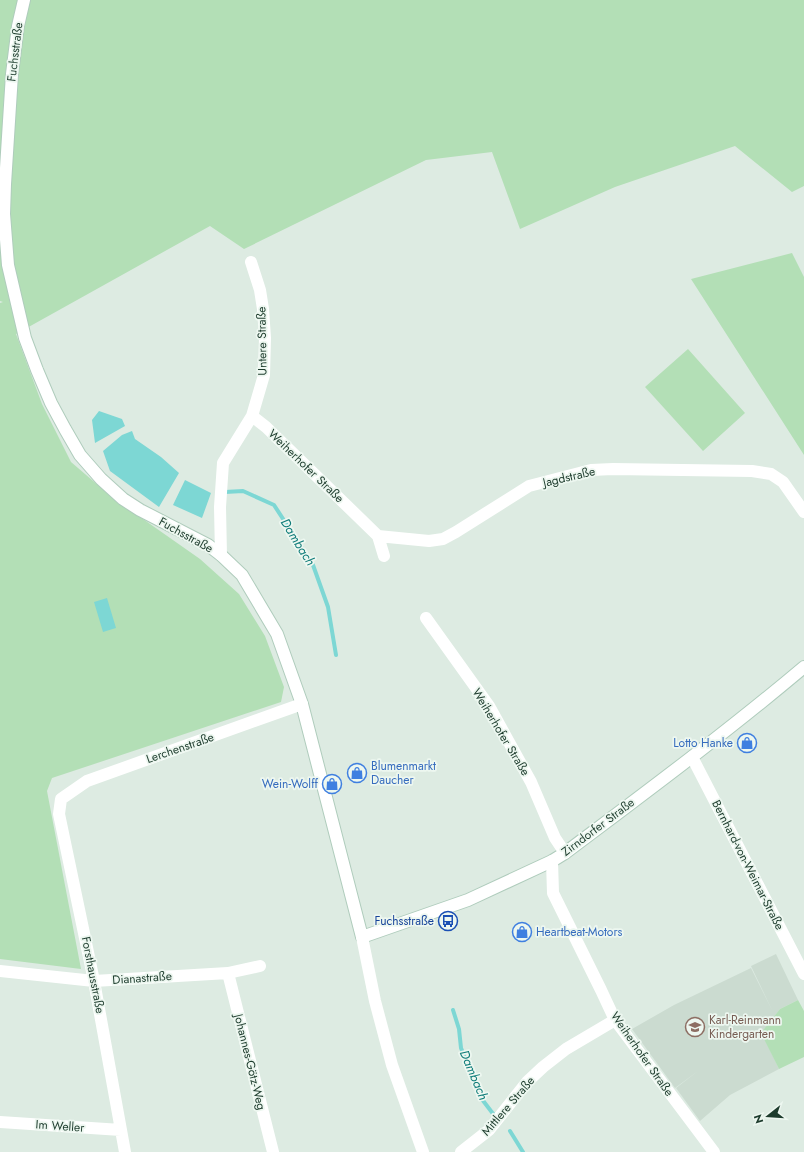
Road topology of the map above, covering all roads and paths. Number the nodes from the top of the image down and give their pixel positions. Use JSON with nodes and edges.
{"nodes":[{"id":1,"x":24,"y":0,"type":"edge"},
{"id":2,"x":251,"y":262,"type":"dead end"},
{"id":3,"x":252,"y":416,"type":"junction"},
{"id":4,"x":804,"y":512,"type":"edge"},
{"id":5,"x":378,"y":536,"type":"junction"},
{"id":6,"x":221,"y":555,"type":"junction"},
{"id":7,"x":384,"y":556,"type":"dead end"},
{"id":8,"x":426,"y":618,"type":"dead end"},
{"id":9,"x":804,"y":666,"type":"edge"},
{"id":10,"x":302,"y":704,"type":"junction"},
{"id":11,"x":692,"y":757,"type":"junction"},
{"id":12,"x":61,"y":799,"type":"joint"},
{"id":13,"x":565,"y":853,"type":"junction"},
{"id":14,"x":552,"y":861,"type":"junction"},
{"id":15,"x":362,"y":937,"type":"junction"},
{"id":16,"x":260,"y":966,"type":"dead end"},
{"id":17,"x":0,"y":971,"type":"edge"},
{"id":18,"x":228,"y":973,"type":"junction"},
{"id":19,"x":804,"y":974,"type":"edge"},
{"id":20,"x":94,"y":981,"type":"junction"},
{"id":21,"x":615,"y":1020,"type":"junction"},
{"id":22,"x":0,"y":1122,"type":"edge"},
{"id":23,"x":121,"y":1130,"type":"junction"},
{"id":24,"x":125,"y":1152,"type":"edge"},
{"id":25,"x":273,"y":1152,"type":"edge"},
{"id":26,"x":423,"y":1152,"type":"edge"},
{"id":27,"x":461,"y":1152,"type":"edge"},
{"id":28,"x":714,"y":1152,"type":"edge"}],
"edges":[{"from":1,"to":6,"type":"street","name":"Fuchsstraße"},
{"from":2,"to":3,"type":"street","name":"Untere Straße"},
{"from":3,"to":5,"type":"street","name":"Weiherhofer Straße"},
{"from":3,"to":6,"type":"street","name":"Untere Straße"},
{"from":4,"to":5,"type":"street","name":"Jagdstraße"},
{"from":5,"to":7,"type":"street","name":"Weiherhofer Straße"},
{"from":6,"to":10,"type":"street","name":"Fuchsstraße"},
{"from":8,"to":13,"type":"street","name":"Weiherhofer Straße"},
{"from":9,"to":11,"type":"street","name":"Zirndorfer Straße"},
{"from":10,"to":12,"type":"street","name":"Lerchenstraße"},
{"from":10,"to":15,"type":"street","name":"Fuchsstraße"},
{"from":11,"to":13,"type":"street","name":"Zirndorfer Straße"},
{"from":11,"to":19,"type":"street","name":"Bernhard-von-Weimar-Straße"},
{"from":12,"to":20,"type":"street","name":"Forsthausstraße"},
{"from":13,"to":14,"type":"street","name":"Zirndorfer Straße"},
{"from":14,"to":15,"type":"street","name":"Zirndorfer Straße"},
{"from":14,"to":21,"type":"street","name":"Weiherhofer Straße"},
{"from":15,"to":26,"type":"street","name":"Fuchsstraße"},
{"from":16,"to":18,"type":"street","name":"Dianastraße"},
{"from":17,"to":20,"type":"street","name":"Dianastraße"},
{"from":18,"to":20,"type":"street","name":"Dianastraße"},
{"from":18,"to":25,"type":"street","name":"Johannes-Götz-Weg"},
{"from":20,"to":23,"type":"street","name":"Forsthausstraße"},
{"from":21,"to":27,"type":"street","name":"Mittlere Straße"},
{"from":21,"to":28,"type":"street","name":"Weiherhofer Straße"},
{"from":22,"to":23,"type":"street","name":"Im Weller"},
{"from":23,"to":24,"type":"street","name":"Forsthausstraße"}]}
